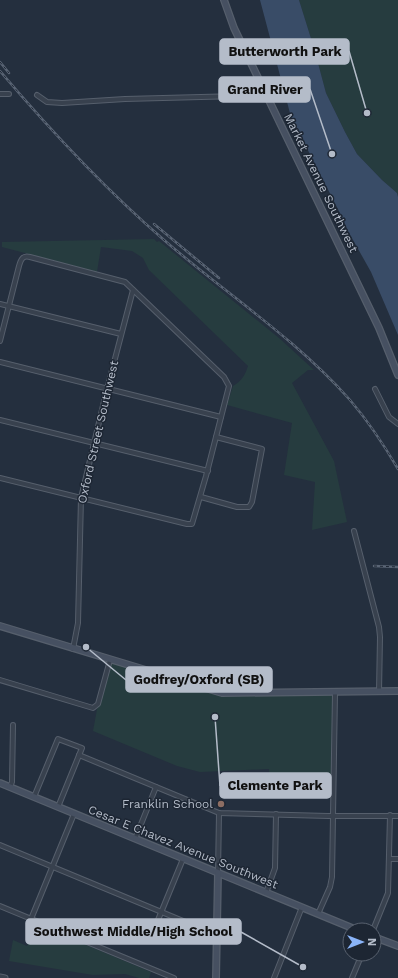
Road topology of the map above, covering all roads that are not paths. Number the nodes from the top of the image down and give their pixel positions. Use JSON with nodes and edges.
{"nodes":[{"id":1,"x":224,"y":0,"type":"edge"},
{"id":2,"x":264,"y":90,"type":"junction"},
{"id":3,"x":0,"y":94,"type":"edge"},
{"id":4,"x":9,"y":94,"type":"dead end"},
{"id":5,"x":37,"y":95,"type":"dead end"},
{"id":6,"x":133,"y":290,"type":"junction"},
{"id":7,"x":0,"y":304,"type":"edge"},
{"id":8,"x":8,"y":306,"type":"junction"},
{"id":9,"x":121,"y":334,"type":"junction"},
{"id":10,"x":0,"y":341,"type":"edge"},
{"id":11,"x":0,"y":362,"type":"edge"},
{"id":12,"x":398,"y":375,"type":"edge"},
{"id":13,"x":107,"y":388,"type":"junction"},
{"id":14,"x":375,"y":389,"type":"dead end"},
{"id":15,"x":221,"y":417,"type":"junction"},
{"id":16,"x":0,"y":420,"type":"edge"},
{"id":17,"x":398,"y":424,"type":"edge"},
{"id":18,"x":216,"y":437,"type":"junction"},
{"id":19,"x":94,"y":443,"type":"junction"},
{"id":20,"x":208,"y":472,"type":"junction"},
{"id":21,"x":0,"y":478,"type":"edge"},
{"id":22,"x":201,"y":497,"type":"junction"},
{"id":23,"x":81,"y":498,"type":"junction"},
{"id":24,"x":354,"y":531,"type":"dead end"},
{"id":25,"x":0,"y":626,"type":"edge"},
{"id":26,"x":73,"y":649,"type":"junction"},
{"id":27,"x":110,"y":660,"type":"junction"},
{"id":28,"x":0,"y":680,"type":"edge"},
{"id":29,"x":398,"y":691,"type":"edge"},
{"id":30,"x":379,"y":692,"type":"junction"},
{"id":31,"x":335,"y":693,"type":"junction"},
{"id":32,"x":13,"y":725,"type":"dead end"},
{"id":33,"x":79,"y":755,"type":"junction"},
{"id":34,"x":0,"y":783,"type":"edge"},
{"id":35,"x":10,"y":787,"type":"junction"},
{"id":36,"x":156,"y":787,"type":"junction"},
{"id":37,"x":34,"y":797,"type":"junction"},
{"id":38,"x":58,"y":807,"type":"junction"},
{"id":39,"x":219,"y":813,"type":"junction"},
{"id":40,"x":74,"y":814,"type":"junction"},
{"id":41,"x":276,"y":814,"type":"junction"},
{"id":42,"x":333,"y":816,"type":"junction"},
{"id":43,"x":390,"y":816,"type":"junction"},
{"id":44,"x":398,"y":816,"type":"edge"},
{"id":45,"x":135,"y":839,"type":"junction"},
{"id":46,"x":0,"y":845,"type":"edge"},
{"id":47,"x":183,"y":859,"type":"junction"},
{"id":48,"x":390,"y":859,"type":"junction"},
{"id":49,"x":398,"y":859,"type":"edge"},
{"id":50,"x":52,"y":867,"type":"junction"},
{"id":51,"x":218,"y":873,"type":"junction"},
{"id":52,"x":266,"y":893,"type":"junction"},
{"id":53,"x":0,"y":906,"type":"edge"},
{"id":54,"x":302,"y":907,"type":"junction"},
{"id":55,"x":162,"y":912,"type":"junction"},
{"id":56,"x":318,"y":914,"type":"junction"},
{"id":57,"x":31,"y":919,"type":"junction"},
{"id":58,"x":376,"y":922,"type":"edge"},
{"id":59,"x":342,"y":924,"type":"edge"},
{"id":60,"x":218,"y":935,"type":"junction"},
{"id":61,"x":151,"y":937,"type":"dead end"},
{"id":62,"x":382,"y":940,"type":"edge"},
{"id":63,"x":398,"y":946,"type":"edge"},
{"id":64,"x":359,"y":962,"type":"edge"},
{"id":65,"x":0,"y":976,"type":"edge"},
{"id":66,"x":5,"y":978,"type":"edge"},
{"id":67,"x":174,"y":978,"type":"edge"},
{"id":68,"x":216,"y":978,"type":"edge"},
{"id":69,"x":274,"y":978,"type":"edge"},
{"id":70,"x":352,"y":978,"type":"edge"}],
"edges":[{"from":1,"to":2,"type":"main road","name":"Market Avenue Southwest"},
{"from":2,"to":5,"type":"street"},
{"from":2,"to":12,"type":"main road","name":"Market Avenue Southwest"},
{"from":3,"to":4,"type":"street"},
{"from":6,"to":8,"type":"street"},
{"from":6,"to":9,"type":"street","name":"Oxford Street Southwest"},
{"from":6,"to":15,"type":"street"},
{"from":7,"to":8,"type":"street"},
{"from":8,"to":9,"type":"street"},
{"from":8,"to":10,"type":"street"},
{"from":9,"to":13,"type":"street","name":"Oxford Street Southwest"},
{"from":11,"to":13,"type":"street"},
{"from":13,"to":15,"type":"street"},
{"from":13,"to":19,"type":"street","name":"Oxford Street Southwest"},
{"from":14,"to":17,"type":"street"},
{"from":15,"to":18,"type":"street"},
{"from":16,"to":19,"type":"street"},
{"from":18,"to":20,"type":"street"},
{"from":18,"to":22,"type":"street"},
{"from":19,"to":20,"type":"street"},
{"from":19,"to":23,"type":"street","name":"Oxford Street Southwest"},
{"from":20,"to":22,"type":"street"},
{"from":21,"to":23,"type":"street"},
{"from":22,"to":23,"type":"street"},
{"from":23,"to":26,"type":"street","name":"Oxford Street Southwest"},
{"from":24,"to":30,"type":"street"},
{"from":25,"to":26,"type":"main road"},
{"from":26,"to":27,"type":"main road"},
{"from":27,"to":28,"type":"street"},
{"from":27,"to":31,"type":"main road"},
{"from":29,"to":30,"type":"main road"},
{"from":30,"to":31,"type":"main road"},
{"from":31,"to":42,"type":"street"},
{"from":32,"to":35,"type":"street"},
{"from":33,"to":36,"type":"street"},
{"from":33,"to":37,"type":"street"},
{"from":33,"to":38,"type":"street"},
{"from":34,"to":35,"type":"main road","name":"Cesar E Chavez Avenue Southwest"},
{"from":35,"to":37,"type":"main road","name":"Cesar E Chavez Avenue Southwest"},
{"from":36,"to":39,"type":"street"},
{"from":36,"to":45,"type":"street"},
{"from":37,"to":38,"type":"main road","name":"Cesar E Chavez Avenue Southwest"},
{"from":38,"to":40,"type":"main road","name":"Cesar E Chavez Avenue Southwest"},
{"from":39,"to":41,"type":"street"},
{"from":39,"to":51,"type":"street"},
{"from":40,"to":45,"type":"main road","name":"Cesar E Chavez Avenue Southwest"},
{"from":40,"to":50,"type":"street"},
{"from":41,"to":42,"type":"street"},
{"from":41,"to":52,"type":"street"},
{"from":42,"to":43,"type":"street"},
{"from":42,"to":56,"type":"street"},
{"from":43,"to":44,"type":"street"},
{"from":43,"to":48,"type":"street"},
{"from":45,"to":47,"type":"main road","name":"Cesar E Chavez Avenue Southwest"},
{"from":46,"to":50,"type":"street"},
{"from":47,"to":51,"type":"main road","name":"Cesar E Chavez Avenue Southwest"},
{"from":47,"to":55,"type":"street"},
{"from":48,"to":49,"type":"street"},
{"from":48,"to":58,"type":"street"},
{"from":50,"to":55,"type":"street"},
{"from":50,"to":57,"type":"street"},
{"from":51,"to":52,"type":"main road","name":"Cesar E Chavez Avenue Southwest"},
{"from":51,"to":60,"type":"main road"},
{"from":52,"to":54,"type":"main road","name":"Cesar E Chavez Avenue Southwest"},
{"from":53,"to":57,"type":"street"},
{"from":54,"to":56,"type":"main road","name":"Cesar E Chavez Avenue Southwest"},
{"from":54,"to":69,"type":"street"},
{"from":55,"to":60,"type":"street"},
{"from":55,"to":61,"type":"street"},
{"from":56,"to":59,"type":"main road","name":"Cesar E Chavez Avenue Southwest"},
{"from":57,"to":67,"type":"street"},
{"from":60,"to":68,"type":"main road"},
{"from":62,"to":63,"type":"main road"},
{"from":64,"to":70,"type":"street"},
{"from":65,"to":66,"type":"street"}]}
